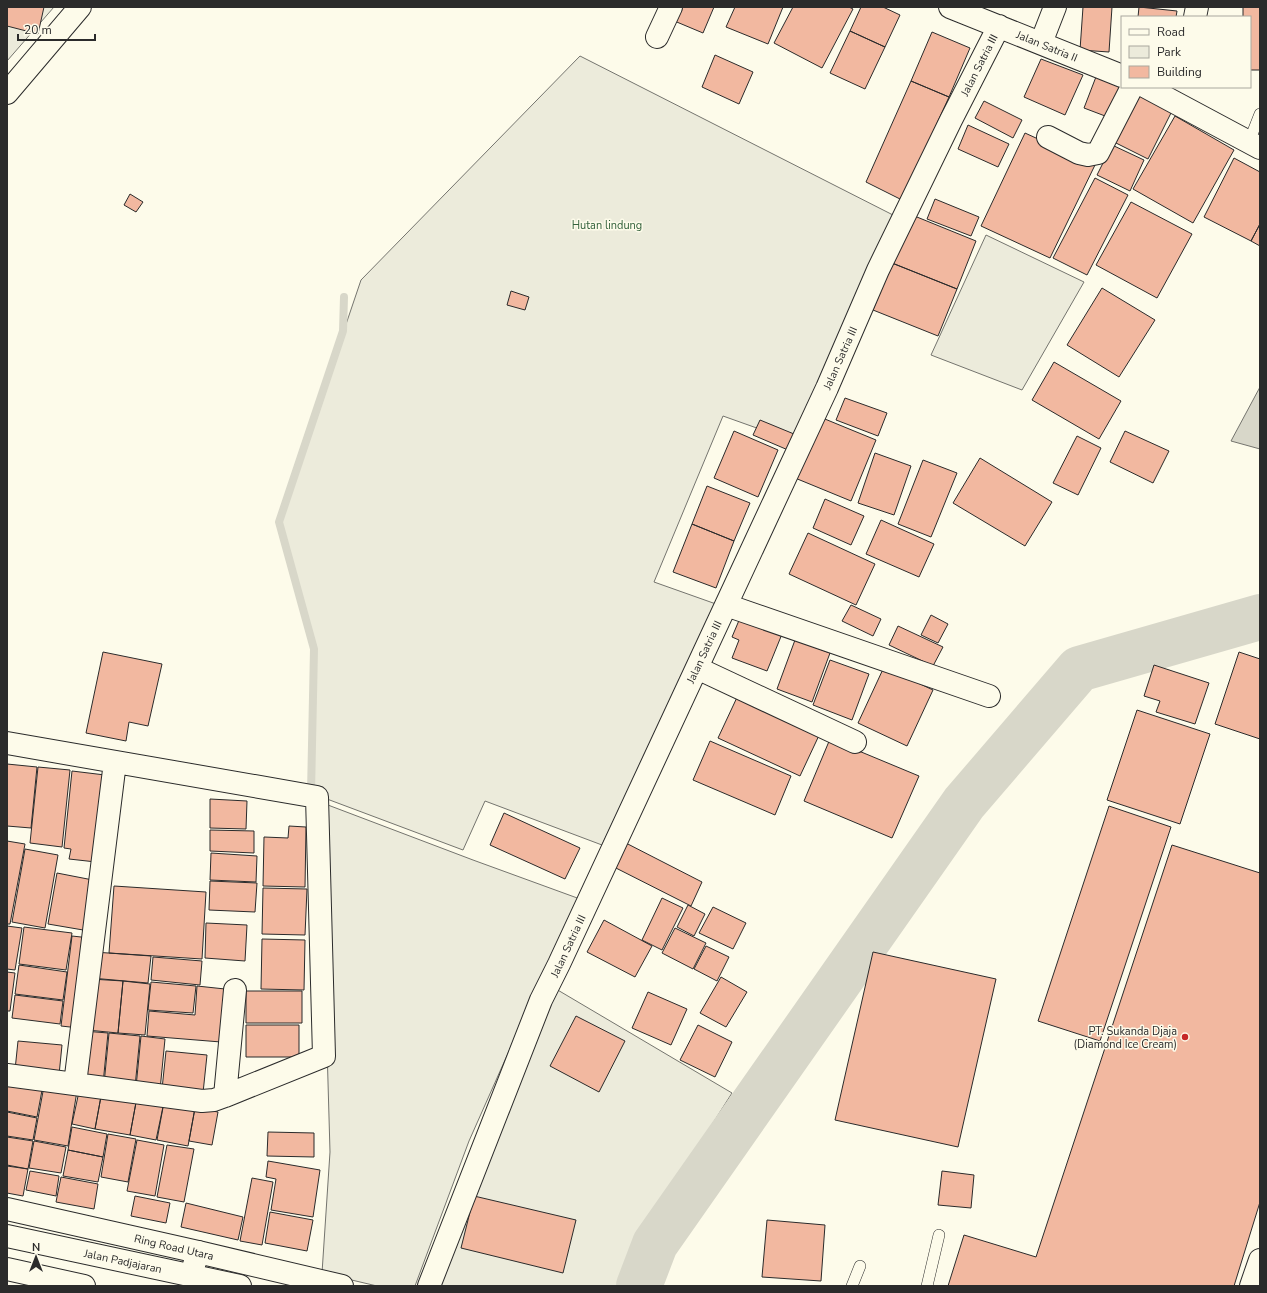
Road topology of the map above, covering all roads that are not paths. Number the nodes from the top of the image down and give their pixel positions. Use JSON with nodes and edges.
{"nodes":[{"id":1,"x":80,"y":7,"type":"edge"},
{"id":2,"x":671,"y":7,"type":"edge"},
{"id":3,"x":950,"y":7,"type":"edge"},
{"id":4,"x":1055,"y":7,"type":"edge"},
{"id":5,"x":999,"y":26,"type":"junction"},
{"id":6,"x":657,"y":37,"type":"dead end"},
{"id":7,"x":1041,"y":43,"type":"junction"},
{"id":8,"x":1121,"y":76,"type":"edge"},
{"id":9,"x":1131,"y":88,"type":"edge"},
{"id":10,"x":1150,"y":88,"type":"edge"},
{"id":11,"x":7,"y":93,"type":"edge"},
{"id":12,"x":1182,"y":96,"type":"edge"},
{"id":13,"x":1260,"y":114,"type":"edge"},
{"id":14,"x":1048,"y":137,"type":"dead end"},
{"id":15,"x":1255,"y":145,"type":"edge"},
{"id":16,"x":726,"y":604,"type":"junction"},
{"id":17,"x":697,"y":668,"type":"junction"},
{"id":18,"x":989,"y":696,"type":"dead end"},
{"id":19,"x":855,"y":742,"type":"dead end"},
{"id":20,"x":7,"y":743,"type":"edge"},
{"id":21,"x":115,"y":762,"type":"junction"},
{"id":22,"x":235,"y":990,"type":"dead end"},
{"id":23,"x":7,"y":1075,"type":"edge"},
{"id":24,"x":75,"y":1084,"type":"junction"},
{"id":25,"x":225,"y":1096,"type":"junction"},
{"id":26,"x":7,"y":1209,"type":"edge"},
{"id":27,"x":939,"y":1235,"type":"dead end"},
{"id":28,"x":7,"y":1236,"type":"edge"},
{"id":29,"x":198,"y":1252,"type":"junction"},
{"id":30,"x":1260,"y":1260,"type":"edge"},
{"id":31,"x":860,"y":1266,"type":"dead end"},
{"id":32,"x":7,"y":1269,"type":"edge"},
{"id":33,"x":191,"y":1275,"type":"junction"},
{"id":34,"x":84,"y":1286,"type":"edge"},
{"id":35,"x":240,"y":1286,"type":"edge"},
{"id":36,"x":342,"y":1286,"type":"edge"},
{"id":37,"x":428,"y":1286,"type":"edge"},
{"id":38,"x":852,"y":1286,"type":"edge"},
{"id":39,"x":927,"y":1286,"type":"edge"},
{"id":40,"x":1251,"y":1286,"type":"edge"}],
"edges":[{"from":1,"to":11,"type":"main road"},
{"from":2,"to":6,"type":"main road"},
{"from":3,"to":5,"type":"main road","name":"Jalan Satria II"},
{"from":4,"to":7,"type":"main road"},
{"from":5,"to":7,"type":"main road","name":"Jalan Satria II"},
{"from":5,"to":16,"type":"main road","name":"Jalan Satria III"},
{"from":7,"to":8,"type":"main road","name":"Jalan Satria II"},
{"from":9,"to":14,"type":"main road"},
{"from":10,"to":12,"type":"main road"},
{"from":12,"to":15,"type":"main road"},
{"from":13,"to":15,"type":"lane"},
{"from":16,"to":17,"type":"main road","name":"Jalan Satria III"},
{"from":16,"to":18,"type":"main road"},
{"from":17,"to":19,"type":"main road"},
{"from":17,"to":37,"type":"main road","name":"Jalan Satria III"},
{"from":20,"to":21,"type":"main road"},
{"from":21,"to":24,"type":"main road"},
{"from":21,"to":25,"type":"main road"},
{"from":22,"to":25,"type":"main road"},
{"from":23,"to":24,"type":"main road"},
{"from":24,"to":25,"type":"main road"},
{"from":26,"to":29,"type":"main road","name":"Ring Road Utara"},
{"from":27,"to":39,"type":"lane"},
{"from":28,"to":33,"type":"main road","name":"Jalan Padjajaran"},
{"from":29,"to":33,"type":"main road"},
{"from":29,"to":36,"type":"main road","name":"Ring Road Utara"},
{"from":30,"to":40,"type":"main road"},
{"from":31,"to":38,"type":"lane"},
{"from":32,"to":34,"type":"main road"},
{"from":33,"to":35,"type":"main road","name":"Jalan Padjajaran"}]}
